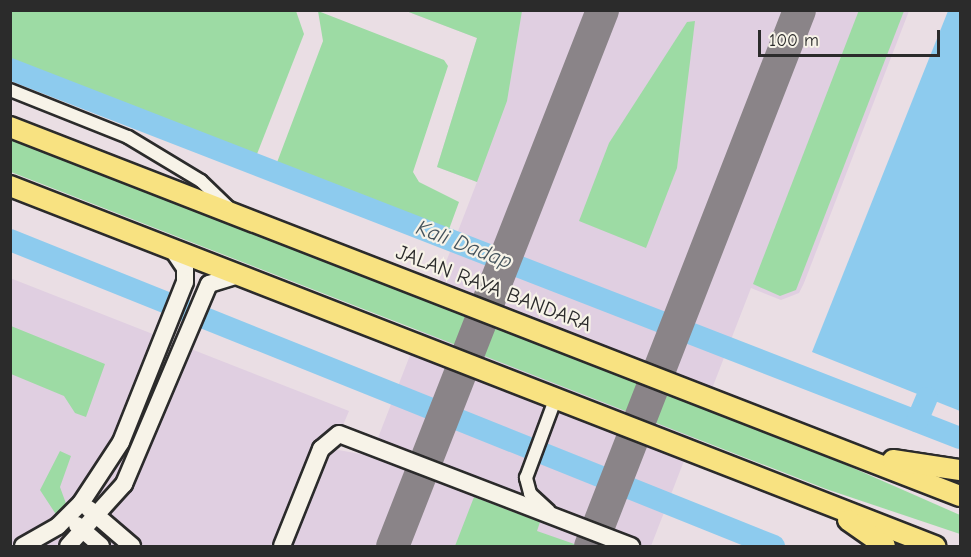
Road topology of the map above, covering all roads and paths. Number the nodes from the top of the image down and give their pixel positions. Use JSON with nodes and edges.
{"nodes":[{"id":1,"x":10,"y":90,"type":"edge"},
{"id":2,"x":12,"y":127,"type":"edge"},
{"id":3,"x":10,"y":186,"type":"edge"},
{"id":4,"x":237,"y":215,"type":"junction"},
{"id":5,"x":172,"y":250,"type":"junction"},
{"id":6,"x":236,"y":276,"type":"junction"},
{"id":7,"x":555,"y":400,"type":"junction"},
{"id":8,"x":841,"y":449,"type":"junction"},
{"id":9,"x":960,"y":470,"type":"edge"},
{"id":10,"x":960,"y":496,"type":"edge"},
{"id":11,"x":822,"y":502,"type":"junction"},
{"id":12,"x":81,"y":503,"type":"junction"},
{"id":13,"x":97,"y":516,"type":"junction"},
{"id":14,"x":68,"y":517,"type":"junction"},
{"id":15,"x":561,"y":519,"type":"junction"},
{"id":16,"x":84,"y":531,"type":"junction"},
{"id":17,"x":22,"y":546,"type":"edge"},
{"id":18,"x":68,"y":546,"type":"edge"},
{"id":19,"x":101,"y":546,"type":"edge"},
{"id":20,"x":132,"y":546,"type":"edge"},
{"id":21,"x":282,"y":546,"type":"edge"},
{"id":22,"x":631,"y":546,"type":"edge"},
{"id":23,"x":885,"y":546,"type":"edge"},
{"id":24,"x":935,"y":546,"type":"edge"}],
"edges":[{"from":1,"to":4,"type":"street"},
{"from":2,"to":4,"type":"main road","name":"JALAN RAYA BANDARA"},
{"from":3,"to":5,"type":"main road"},
{"from":4,"to":8,"type":"main road","name":"JALAN RAYA BANDARA"},
{"from":5,"to":6,"type":"main road"},
{"from":5,"to":12,"type":"street"},
{"from":6,"to":7,"type":"main road"},
{"from":6,"to":13,"type":"street"},
{"from":7,"to":11,"type":"main road"},
{"from":7,"to":15,"type":"street"},
{"from":8,"to":9,"type":"main road"},
{"from":8,"to":10,"type":"main road","name":"JALAN RAYA BANDARA"},
{"from":11,"to":23,"type":"main road"},
{"from":11,"to":24,"type":"main road"},
{"from":12,"to":13,"type":"street"},
{"from":12,"to":14,"type":"street"},
{"from":13,"to":16,"type":"street"},
{"from":13,"to":20,"type":"street"},
{"from":14,"to":16,"type":"street"},
{"from":14,"to":17,"type":"street"},
{"from":15,"to":21,"type":"street"},
{"from":15,"to":22,"type":"street"},
{"from":16,"to":18,"type":"street"},
{"from":16,"to":19,"type":"street"}]}
